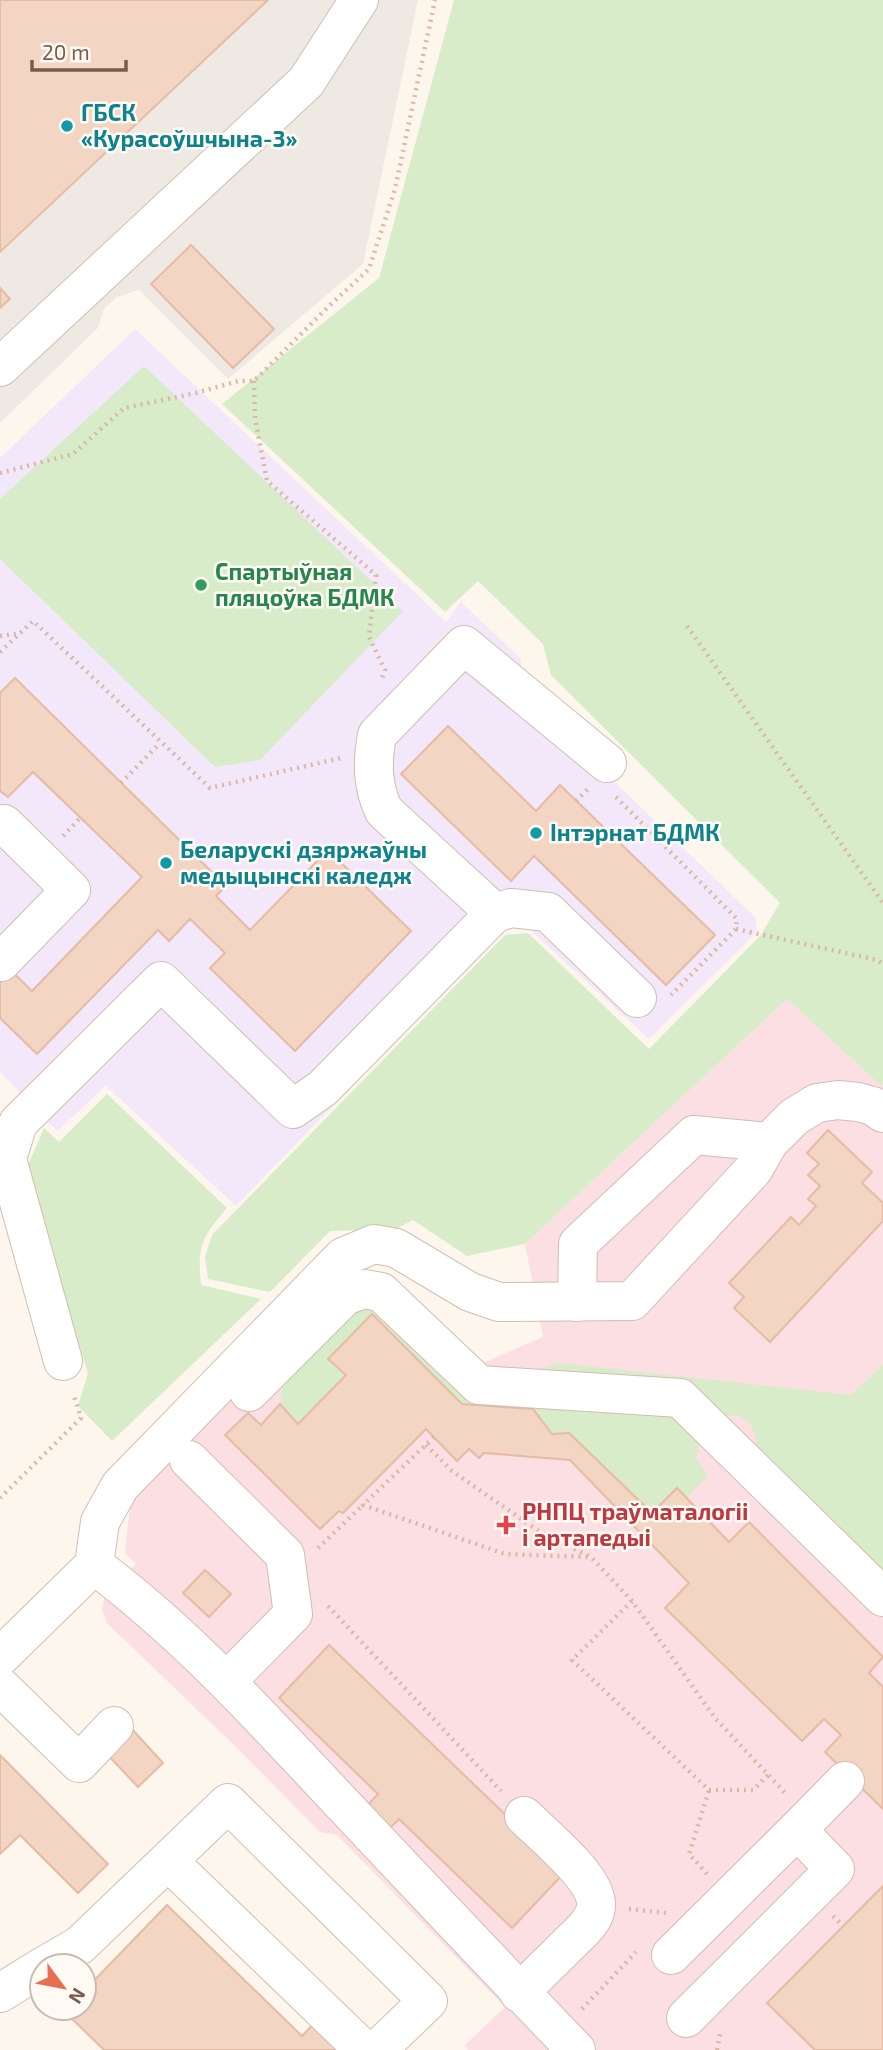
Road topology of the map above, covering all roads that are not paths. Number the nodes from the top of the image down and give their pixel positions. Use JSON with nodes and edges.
{"nodes":[{"id":1,"x":359,"y":0,"type":"edge"},
{"id":2,"x":0,"y":367,"type":"edge"},
{"id":3,"x":607,"y":775,"type":"road end"},
{"id":4,"x":0,"y":828,"type":"edge"},
{"id":5,"x":495,"y":913,"type":"junction"},
{"id":6,"x":4,"y":953,"type":"edge"},
{"id":7,"x":638,"y":998,"type":"road end"},
{"id":8,"x":9,"y":1113,"type":"edge"},
{"id":9,"x":883,"y":1113,"type":"edge"},
{"id":10,"x":769,"y":1142,"type":"junction"},
{"id":11,"x":577,"y":1302,"type":"junction"},
{"id":12,"x":63,"y":1361,"type":"dead end"},
{"id":13,"x":248,"y":1392,"type":"dead end"},
{"id":14,"x":189,"y":1460,"type":"dead end"},
{"id":15,"x":94,"y":1565,"type":"junction"},
{"id":16,"x":883,"y":1597,"type":"edge"},
{"id":17,"x":0,"y":1657,"type":"edge"},
{"id":18,"x":227,"y":1681,"type":"junction"},
{"id":19,"x":0,"y":1686,"type":"edge"},
{"id":20,"x":114,"y":1726,"type":"dead end"},
{"id":21,"x":845,"y":1781,"type":"dead end"},
{"id":22,"x":524,"y":1816,"type":"road end"},
{"id":23,"x":803,"y":1824,"type":"junction"},
{"id":24,"x":168,"y":1861,"type":"junction"},
{"id":25,"x":68,"y":1952,"type":"edge"},
{"id":26,"x":671,"y":1955,"type":"dead end"},
{"id":27,"x":28,"y":1976,"type":"edge"},
{"id":28,"x":0,"y":1993,"type":"edge"},
{"id":29,"x":519,"y":1993,"type":"junction"},
{"id":30,"x":704,"y":2021,"type":"road end"},
{"id":31,"x":363,"y":2050,"type":"edge"},
{"id":32,"x":377,"y":2050,"type":"edge"},
{"id":33,"x":576,"y":2050,"type":"edge"}],
"edges":[{"from":1,"to":2,"type":"lane"},
{"from":3,"to":5,"type":"lane"},
{"from":4,"to":6,"type":"lane"},
{"from":5,"to":7,"type":"lane"},
{"from":5,"to":8,"type":"lane"},
{"from":8,"to":12,"type":"lane"},
{"from":9,"to":10,"type":"lane"},
{"from":10,"to":11,"type":"lane"},
{"from":10,"to":11,"type":"lane"},
{"from":11,"to":15,"type":"lane"},
{"from":13,"to":16,"type":"lane"},
{"from":14,"to":18,"type":"lane"},
{"from":15,"to":17,"type":"lane"},
{"from":15,"to":18,"type":"lane"},
{"from":18,"to":29,"type":"lane"},
{"from":19,"to":20,"type":"lane"},
{"from":21,"to":23,"type":"lane"},
{"from":22,"to":29,"type":"lane"},
{"from":23,"to":26,"type":"lane"},
{"from":23,"to":30,"type":"lane"},
{"from":24,"to":25,"type":"lane"},
{"from":24,"to":31,"type":"lane"},
{"from":24,"to":32,"type":"lane"},
{"from":27,"to":28,"type":"lane"},
{"from":29,"to":33,"type":"lane"}]}
